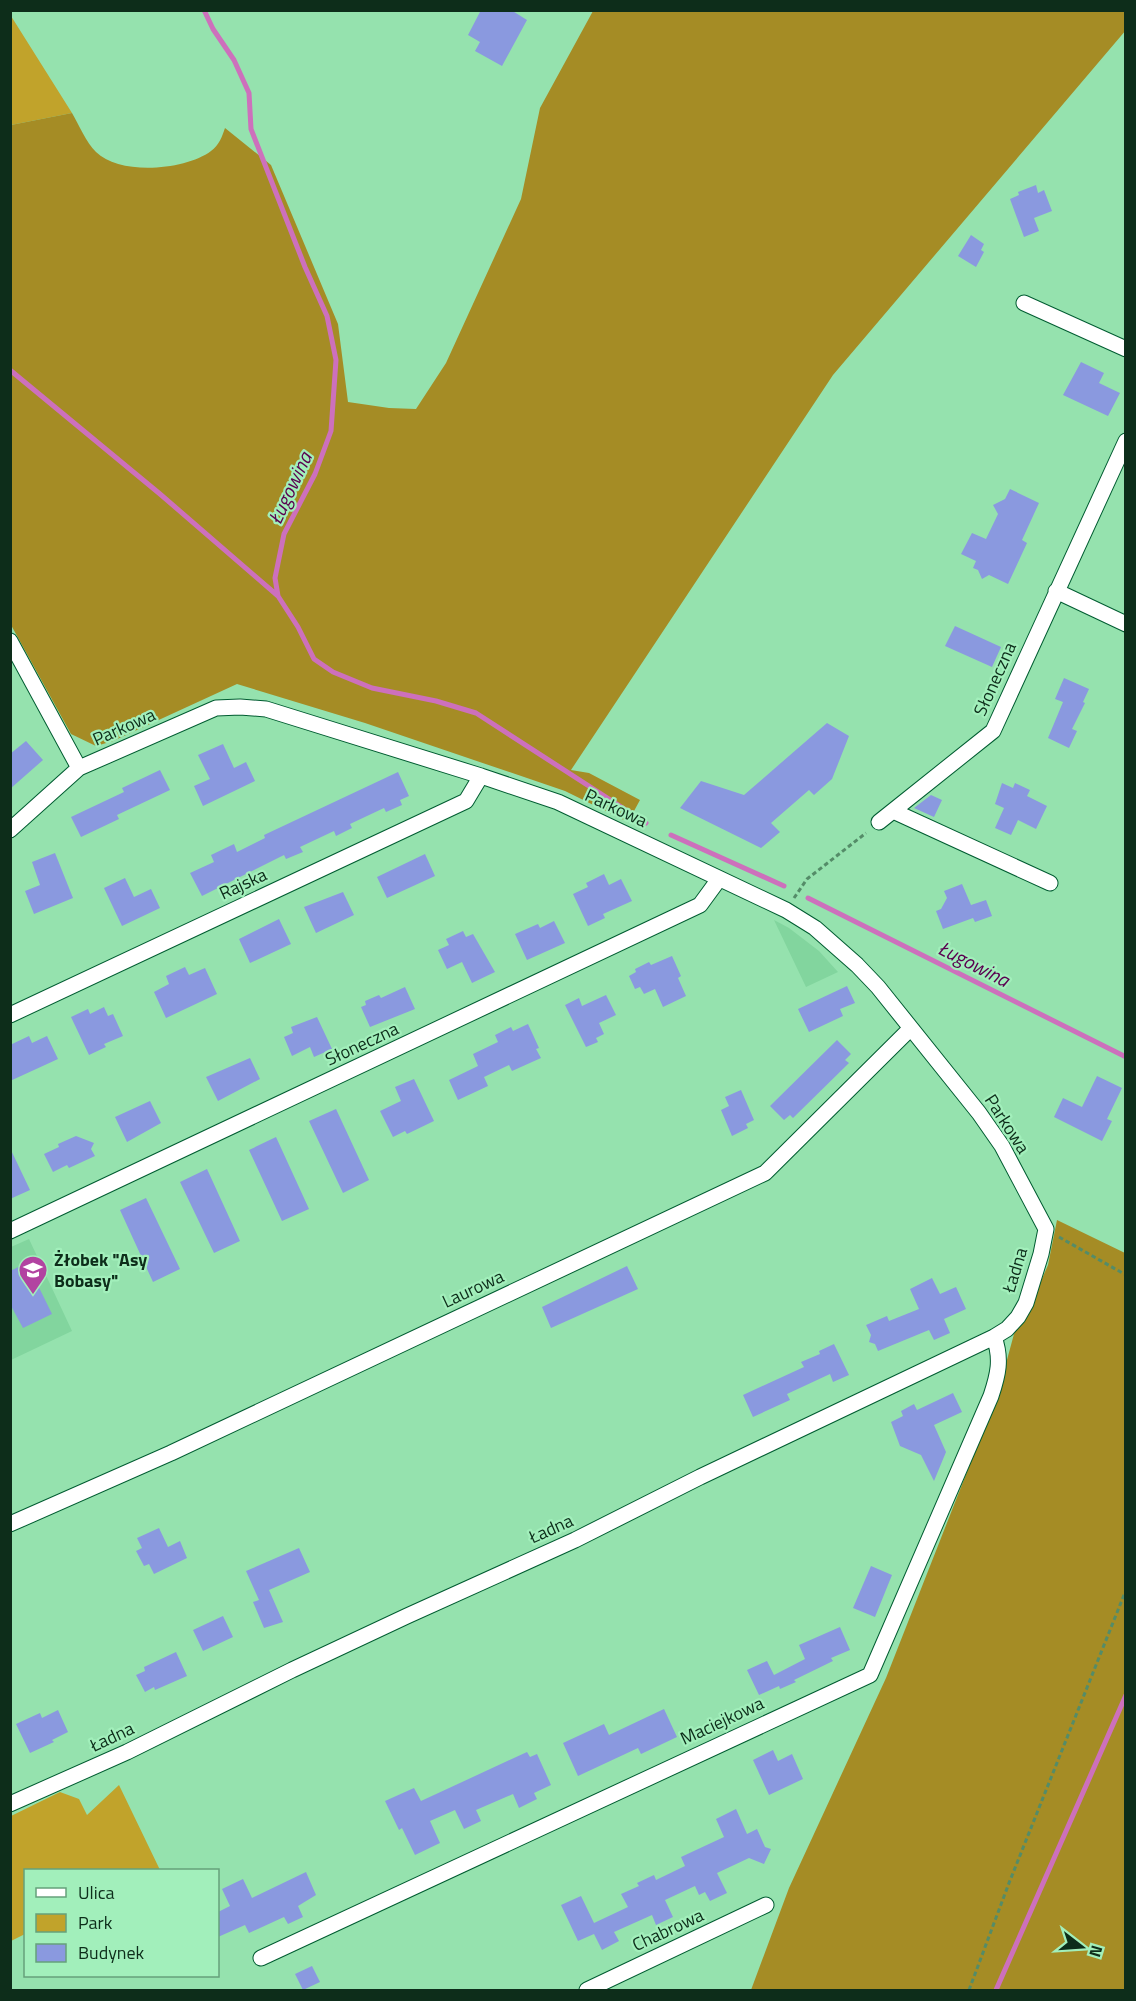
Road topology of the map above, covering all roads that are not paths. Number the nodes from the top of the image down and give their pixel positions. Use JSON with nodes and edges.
{"nodes":[{"id":1,"x":1024,"y":303,"type":"dead end"},
{"id":2,"x":1125,"y":349,"type":"edge"},
{"id":3,"x":1125,"y":441,"type":"edge"},
{"id":4,"x":1056,"y":591,"type":"junction"},
{"id":5,"x":1125,"y":624,"type":"edge"},
{"id":6,"x":10,"y":641,"type":"edge"},
{"id":7,"x":79,"y":768,"type":"junction"},
{"id":8,"x":481,"y":776,"type":"junction"},
{"id":9,"x":893,"y":811,"type":"junction"},
{"id":10,"x":879,"y":822,"type":"road end"},
{"id":11,"x":10,"y":830,"type":"edge"},
{"id":12,"x":719,"y":879,"type":"junction"},
{"id":13,"x":1050,"y":883,"type":"dead end"},
{"id":14,"x":10,"y":1016,"type":"edge"},
{"id":15,"x":910,"y":1029,"type":"junction"},
{"id":16,"x":1046,"y":1229,"type":"joint"},
{"id":17,"x":10,"y":1231,"type":"edge"},
{"id":18,"x":994,"y":1337,"type":"junction"},
{"id":19,"x":10,"y":1524,"type":"edge"},
{"id":20,"x":10,"y":1804,"type":"edge"},
{"id":21,"x":766,"y":1905,"type":"dead end"},
{"id":22,"x":261,"y":1958,"type":"dead end"},
{"id":23,"x":587,"y":1990,"type":"edge"}],
"edges":[{"from":1,"to":2,"type":"street"},
{"from":3,"to":4,"type":"street","name":"Słoneczna"},
{"from":4,"to":5,"type":"street"},
{"from":4,"to":9,"type":"street","name":"Słoneczna"},
{"from":6,"to":7,"type":"street","name":"Parkowa"},
{"from":7,"to":8,"type":"street","name":"Parkowa"},
{"from":7,"to":11,"type":"street"},
{"from":8,"to":12,"type":"street","name":"Parkowa"},
{"from":8,"to":14,"type":"street","name":"Rajska"},
{"from":9,"to":10,"type":"street","name":"Słoneczna"},
{"from":9,"to":13,"type":"street"},
{"from":12,"to":15,"type":"street","name":"Parkowa"},
{"from":12,"to":17,"type":"street","name":"Słoneczna"},
{"from":15,"to":16,"type":"street","name":"Parkowa"},
{"from":15,"to":19,"type":"street","name":"Laurowa"},
{"from":16,"to":18,"type":"street","name":"Ładna"},
{"from":18,"to":20,"type":"street","name":"Ładna"},
{"from":18,"to":22,"type":"street","name":"Maciejkowa"},
{"from":21,"to":23,"type":"street","name":"Chabrowa"}]}
